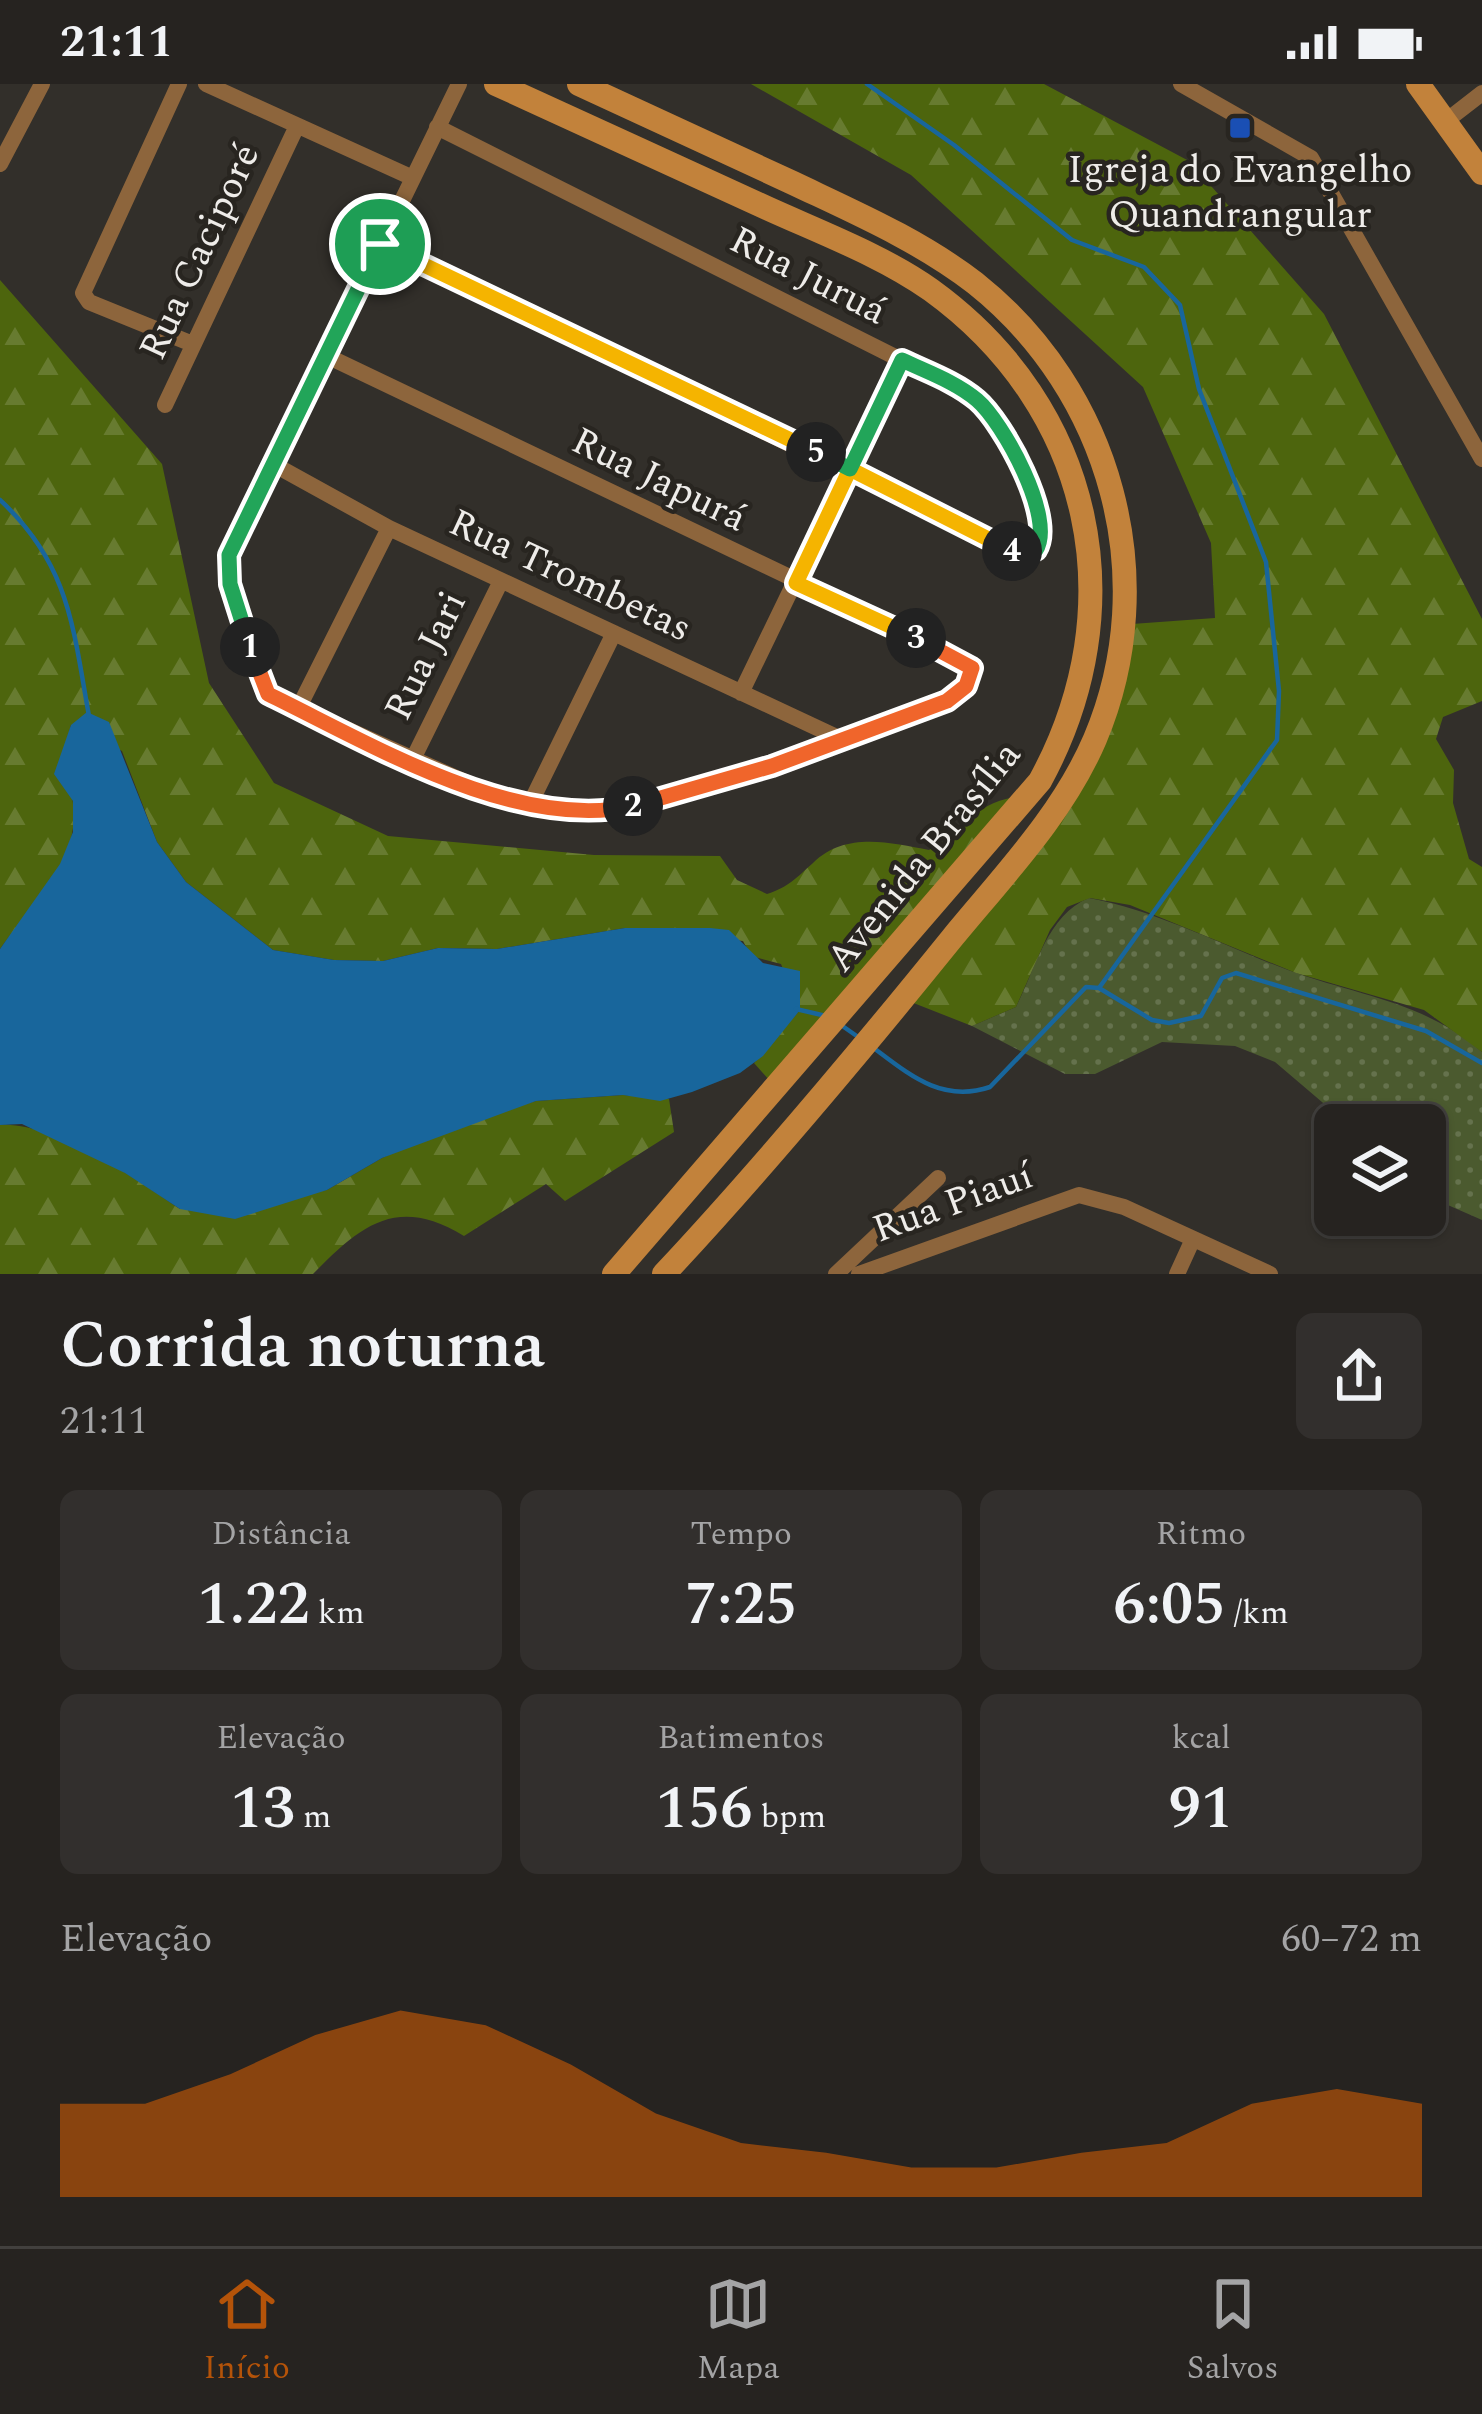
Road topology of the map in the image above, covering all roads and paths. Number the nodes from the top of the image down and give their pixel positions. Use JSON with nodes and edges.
{"nodes":[{"id":1,"x":42,"y":84,"type":"edge"},
{"id":2,"x":179,"y":84,"type":"edge"},
{"id":3,"x":206,"y":84,"type":"edge"},
{"id":4,"x":459,"y":84,"type":"edge"},
{"id":5,"x":496,"y":84,"type":"edge"},
{"id":6,"x":579,"y":84,"type":"edge"},
{"id":7,"x":1181,"y":84,"type":"edge"},
{"id":8,"x":1418,"y":84,"type":"edge"},
{"id":9,"x":1482,"y":92,"type":"edge"},
{"id":10,"x":1446,"y":121,"type":"junction"},
{"id":11,"x":437,"y":127,"type":"junction"},
{"id":12,"x":296,"y":128,"type":"junction"},
{"id":13,"x":0,"y":164,"type":"edge"},
{"id":14,"x":1482,"y":170,"type":"edge"},
{"id":15,"x":413,"y":178,"type":"junction"},
{"id":16,"x":380,"y":244,"type":"junction"},
{"id":17,"x":190,"y":343,"type":"junction"},
{"id":18,"x":327,"y":356,"type":"junction"},
{"id":19,"x":902,"y":360,"type":"junction"},
{"id":20,"x":165,"y":405,"type":"dead end"},
{"id":21,"x":1482,"y":459,"type":"edge"},
{"id":22,"x":274,"y":464,"type":"junction"},
{"id":23,"x":850,"y":469,"type":"junction"},
{"id":24,"x":389,"y":528,"type":"junction"},
{"id":25,"x":500,"y":581,"type":"junction"},
{"id":26,"x":796,"y":583,"type":"junction"},
{"id":27,"x":614,"y":633,"type":"junction"},
{"id":28,"x":741,"y":694,"type":"junction"},
{"id":29,"x":298,"y":709,"type":"junction"},
{"id":30,"x":843,"y":740,"type":"junction"},
{"id":31,"x":412,"y":761,"type":"junction"},
{"id":32,"x":529,"y":806,"type":"junction"},
{"id":33,"x":938,"y":1178,"type":"dead end"},
{"id":34,"x":1193,"y":1239,"type":"junction"},
{"id":35,"x":614,"y":1274,"type":"edge"},
{"id":36,"x":664,"y":1274,"type":"edge"},
{"id":37,"x":836,"y":1274,"type":"edge"},
{"id":38,"x":860,"y":1274,"type":"edge"},
{"id":39,"x":1177,"y":1274,"type":"edge"},
{"id":40,"x":1270,"y":1274,"type":"edge"}],
"edges":[{"from":1,"to":13,"type":"street"},
{"from":2,"to":17,"type":"street"},
{"from":3,"to":12,"type":"street"},
{"from":4,"to":11,"type":"street"},
{"from":5,"to":35,"type":"street","name":"Avenida Brasília"},
{"from":6,"to":36,"type":"street","name":"Avenida Brasília"},
{"from":7,"to":21,"type":"street"},
{"from":8,"to":10,"type":"street"},
{"from":9,"to":10,"type":"street"},
{"from":10,"to":14,"type":"street"},
{"from":11,"to":15,"type":"street"},
{"from":11,"to":19,"type":"street","name":"Rua Juruá"},
{"from":12,"to":15,"type":"street"},
{"from":12,"to":17,"type":"street","name":"Rua Caciporé"},
{"from":15,"to":16,"type":"street"},
{"from":16,"to":18,"type":"street"},
{"from":16,"to":23,"type":"street"},
{"from":17,"to":20,"type":"street","name":"Rua Caciporé"},
{"from":18,"to":22,"type":"street"},
{"from":18,"to":26,"type":"street","name":"Rua Japurá"},
{"from":19,"to":23,"type":"street"},
{"from":19,"to":23,"type":"street","name":"Rua Juruá"},
{"from":22,"to":24,"type":"street","name":"Rua Trombetas"},
{"from":22,"to":29,"type":"street"},
{"from":23,"to":26,"type":"street"},
{"from":24,"to":25,"type":"street","name":"Rua Trombetas"},
{"from":24,"to":29,"type":"street"},
{"from":25,"to":27,"type":"street","name":"Rua Trombetas"},
{"from":25,"to":31,"type":"street","name":"Rua Jari"},
{"from":26,"to":28,"type":"street"},
{"from":26,"to":30,"type":"street","name":"Rua Japurá"},
{"from":27,"to":28,"type":"street","name":"Rua Trombetas"},
{"from":27,"to":32,"type":"street"},
{"from":28,"to":30,"type":"street","name":"Rua Trombetas"},
{"from":29,"to":31,"type":"street"},
{"from":30,"to":32,"type":"street"},
{"from":31,"to":32,"type":"street"},
{"from":33,"to":37,"type":"street"},
{"from":34,"to":38,"type":"street","name":"Rua Piauí"},
{"from":34,"to":39,"type":"street"},
{"from":34,"to":40,"type":"street","name":"Rua Piauí"}]}
